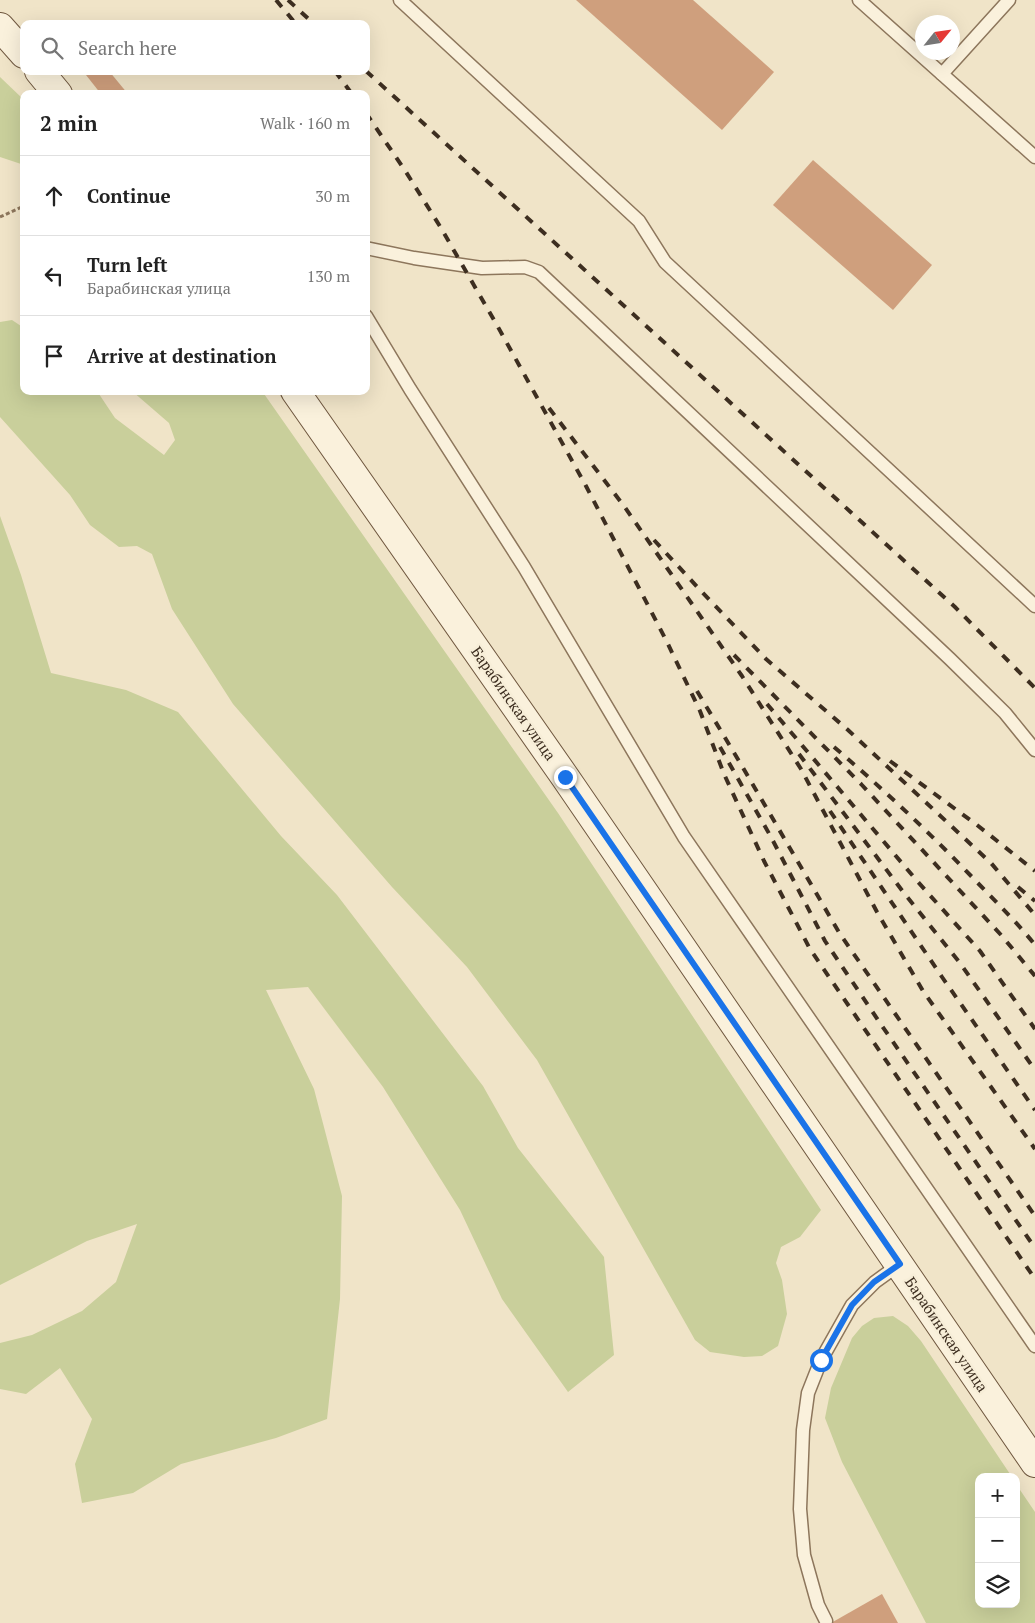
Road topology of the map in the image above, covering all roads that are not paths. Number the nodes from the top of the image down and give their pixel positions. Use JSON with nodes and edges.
{"nodes":[{"id":1,"x":400,"y":0,"type":"edge"},
{"id":2,"x":859,"y":0,"type":"edge"},
{"id":3,"x":1009,"y":0,"type":"edge"},
{"id":4,"x":0,"y":28,"type":"edge"},
{"id":5,"x":20,"y":50,"type":"edge"},
{"id":6,"x":942,"y":74,"type":"junction"},
{"id":7,"x":42,"y":75,"type":"edge"},
{"id":8,"x":55,"y":90,"type":"edge"},
{"id":9,"x":1035,"y":157,"type":"edge"},
{"id":10,"x":370,"y":249,"type":"edge"},
{"id":11,"x":370,"y":323,"type":"edge"},
{"id":12,"x":298,"y":395,"type":"edge"},
{"id":13,"x":1035,"y":606,"type":"edge"},
{"id":14,"x":1035,"y":750,"type":"edge"},
{"id":15,"x":900,"y":1264,"type":"junction"},
{"id":16,"x":1035,"y":1346,"type":"edge"},
{"id":17,"x":1035,"y":1462,"type":"edge"},
{"id":18,"x":826,"y":1620,"type":"dead end"}],
"edges":[{"from":1,"to":13,"type":"lane"},
{"from":2,"to":6,"type":"lane"},
{"from":3,"to":6,"type":"lane"},
{"from":4,"to":5,"type":"main road"},
{"from":6,"to":9,"type":"lane"},
{"from":7,"to":8,"type":"main road"},
{"from":10,"to":14,"type":"lane"},
{"from":11,"to":16,"type":"lane"},
{"from":12,"to":15,"type":"main road","name":"Барабинская улица"},
{"from":15,"to":17,"type":"main road","name":"Барабинская улица"},
{"from":15,"to":18,"type":"lane"}]}
